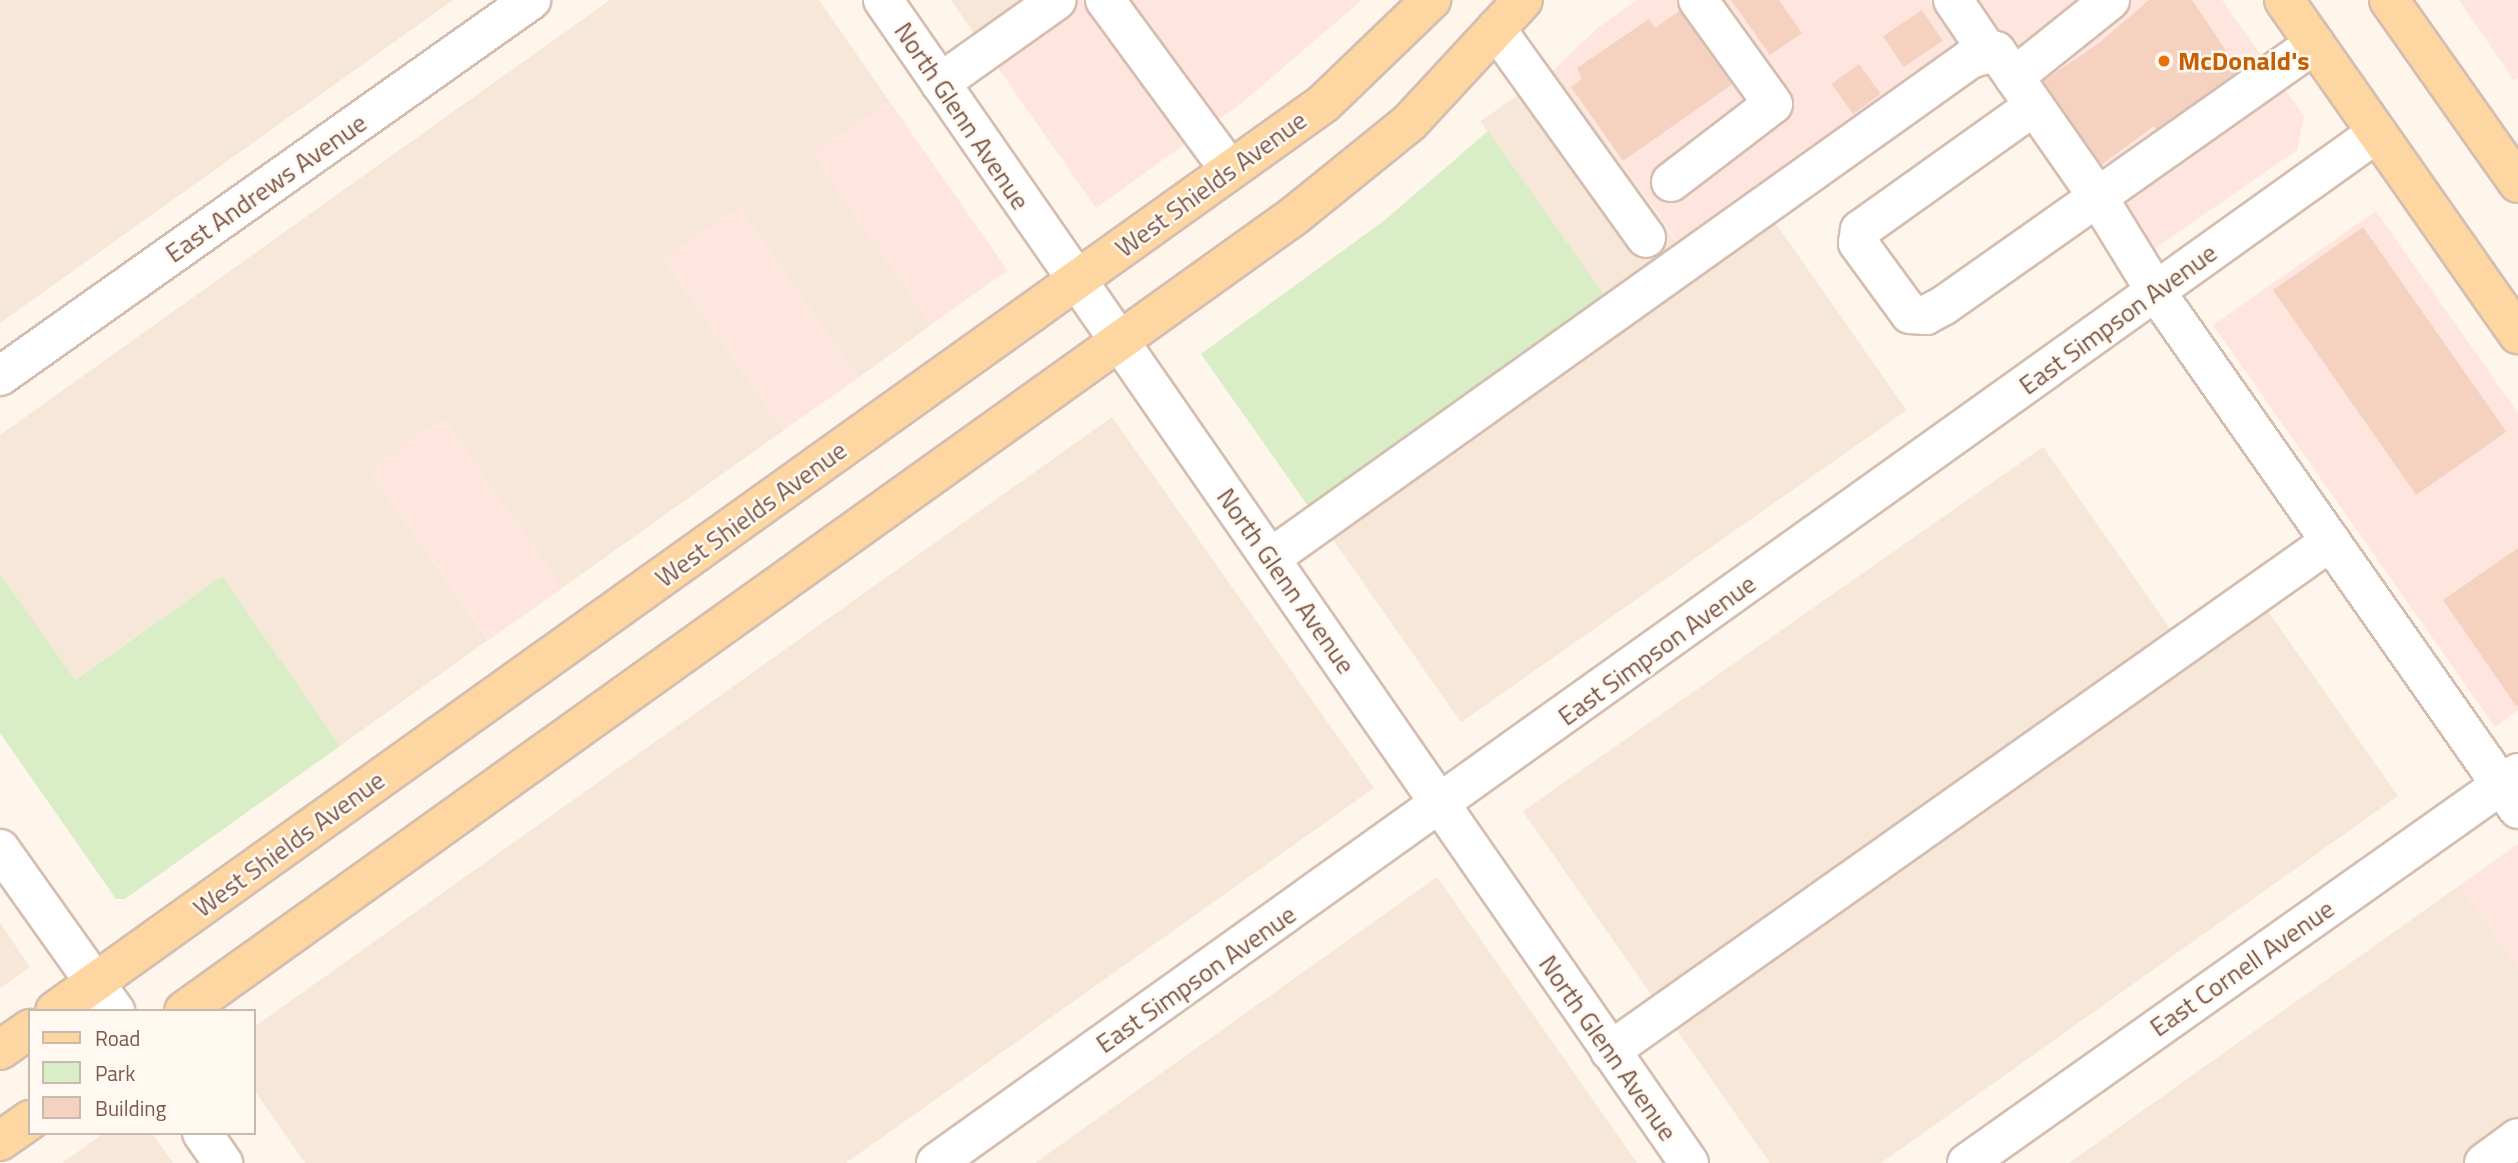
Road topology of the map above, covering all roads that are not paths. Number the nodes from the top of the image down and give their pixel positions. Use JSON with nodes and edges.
{"nodes":[{"id":1,"x":531,"y":0,"type":"edge"},
{"id":2,"x":883,"y":0,"type":"edge"},
{"id":3,"x":1057,"y":0,"type":"edge"},
{"id":4,"x":1105,"y":0,"type":"edge"},
{"id":5,"x":1431,"y":0,"type":"edge"},
{"id":6,"x":1523,"y":0,"type":"edge"},
{"id":7,"x":1698,"y":0,"type":"edge"},
{"id":8,"x":1953,"y":0,"type":"edge"},
{"id":9,"x":2110,"y":0,"type":"edge"},
{"id":10,"x":2284,"y":0,"type":"edge"},
{"id":11,"x":2389,"y":0,"type":"edge"},
{"id":12,"x":1496,"y":29,"type":"junction"},
{"id":13,"x":2315,"y":44,"type":"junction"},
{"id":14,"x":2013,"y":78,"type":"junction"},
{"id":15,"x":940,"y":83,"type":"junction"},
{"id":16,"x":2377,"y":133,"type":"junction"},
{"id":17,"x":2513,"y":164,"type":"edge"},
{"id":18,"x":1230,"y":170,"type":"junction"},
{"id":19,"x":1671,"y":182,"type":"dead end"},
{"id":20,"x":2098,"y":196,"type":"junction"},
{"id":21,"x":1646,"y":239,"type":"dead end"},
{"id":22,"x":1076,"y":282,"type":"junction"},
{"id":23,"x":2156,"y":292,"type":"junction"},
{"id":24,"x":2518,"y":334,"type":"edge"},
{"id":25,"x":1116,"y":342,"type":"junction"},
{"id":26,"x":0,"y":376,"type":"edge"},
{"id":27,"x":2332,"y":541,"type":"junction"},
{"id":28,"x":1272,"y":557,"type":"junction"},
{"id":29,"x":2512,"y":789,"type":"edge"},
{"id":30,"x":1438,"y":807,"type":"junction"},
{"id":31,"x":0,"y":849,"type":"edge"},
{"id":32,"x":105,"y":997,"type":"edge"},
{"id":33,"x":62,"y":1009,"type":"edge"},
{"id":34,"x":187,"y":1009,"type":"edge"},
{"id":35,"x":28,"y":1030,"type":"edge"},
{"id":36,"x":0,"y":1050,"type":"edge"},
{"id":37,"x":1610,"y":1051,"type":"junction"},
{"id":38,"x":28,"y":1121,"type":"edge"},
{"id":39,"x":203,"y":1135,"type":"edge"},
{"id":40,"x":2518,"y":1138,"type":"edge"},
{"id":41,"x":0,"y":1141,"type":"edge"},
{"id":42,"x":223,"y":1163,"type":"edge"},
{"id":43,"x":936,"y":1163,"type":"edge"},
{"id":44,"x":1689,"y":1163,"type":"edge"},
{"id":45,"x":1967,"y":1163,"type":"edge"},
{"id":46,"x":2484,"y":1163,"type":"edge"}],
"edges":[{"from":1,"to":26,"type":"street","name":"East Andrews Avenue"},
{"from":2,"to":15,"type":"street","name":"North Glenn Avenue"},
{"from":3,"to":15,"type":"street"},
{"from":4,"to":18,"type":"street"},
{"from":5,"to":18,"type":"main road","name":"West Shields Avenue"},
{"from":6,"to":12,"type":"main road"},
{"from":7,"to":19,"type":"street"},
{"from":8,"to":14,"type":"street"},
{"from":9,"to":14,"type":"street"},
{"from":10,"to":13,"type":"main road"},
{"from":11,"to":17,"type":"main road"},
{"from":12,"to":21,"type":"street"},
{"from":12,"to":25,"type":"main road"},
{"from":13,"to":16,"type":"main road"},
{"from":13,"to":20,"type":"street"},
{"from":14,"to":20,"type":"street"},
{"from":14,"to":20,"type":"street"},
{"from":14,"to":28,"type":"street"},
{"from":15,"to":22,"type":"street","name":"North Glenn Avenue"},
{"from":16,"to":23,"type":"street","name":"East Simpson Avenue"},
{"from":16,"to":24,"type":"main road"},
{"from":18,"to":22,"type":"main road","name":"West Shields Avenue"},
{"from":20,"to":23,"type":"street"},
{"from":22,"to":25,"type":"street","name":"North Glenn Avenue"},
{"from":22,"to":32,"type":"main road","name":"West Shields Avenue"},
{"from":23,"to":27,"type":"street"},
{"from":23,"to":30,"type":"street","name":"East Simpson Avenue"},
{"from":25,"to":28,"type":"street","name":"North Glenn Avenue"},
{"from":25,"to":34,"type":"main road"},
{"from":27,"to":29,"type":"street"},
{"from":27,"to":37,"type":"street"},
{"from":28,"to":30,"type":"street","name":"North Glenn Avenue"},
{"from":29,"to":45,"type":"street","name":"East Cornell Avenue"},
{"from":30,"to":37,"type":"street","name":"North Glenn Avenue"},
{"from":30,"to":43,"type":"street","name":"East Simpson Avenue"},
{"from":31,"to":32,"type":"street"},
{"from":32,"to":33,"type":"main road","name":"West Shields Avenue"},
{"from":35,"to":36,"type":"main road"},
{"from":37,"to":44,"type":"street","name":"North Glenn Avenue"},
{"from":38,"to":41,"type":"main road"},
{"from":39,"to":42,"type":"street"},
{"from":40,"to":46,"type":"street"}]}
